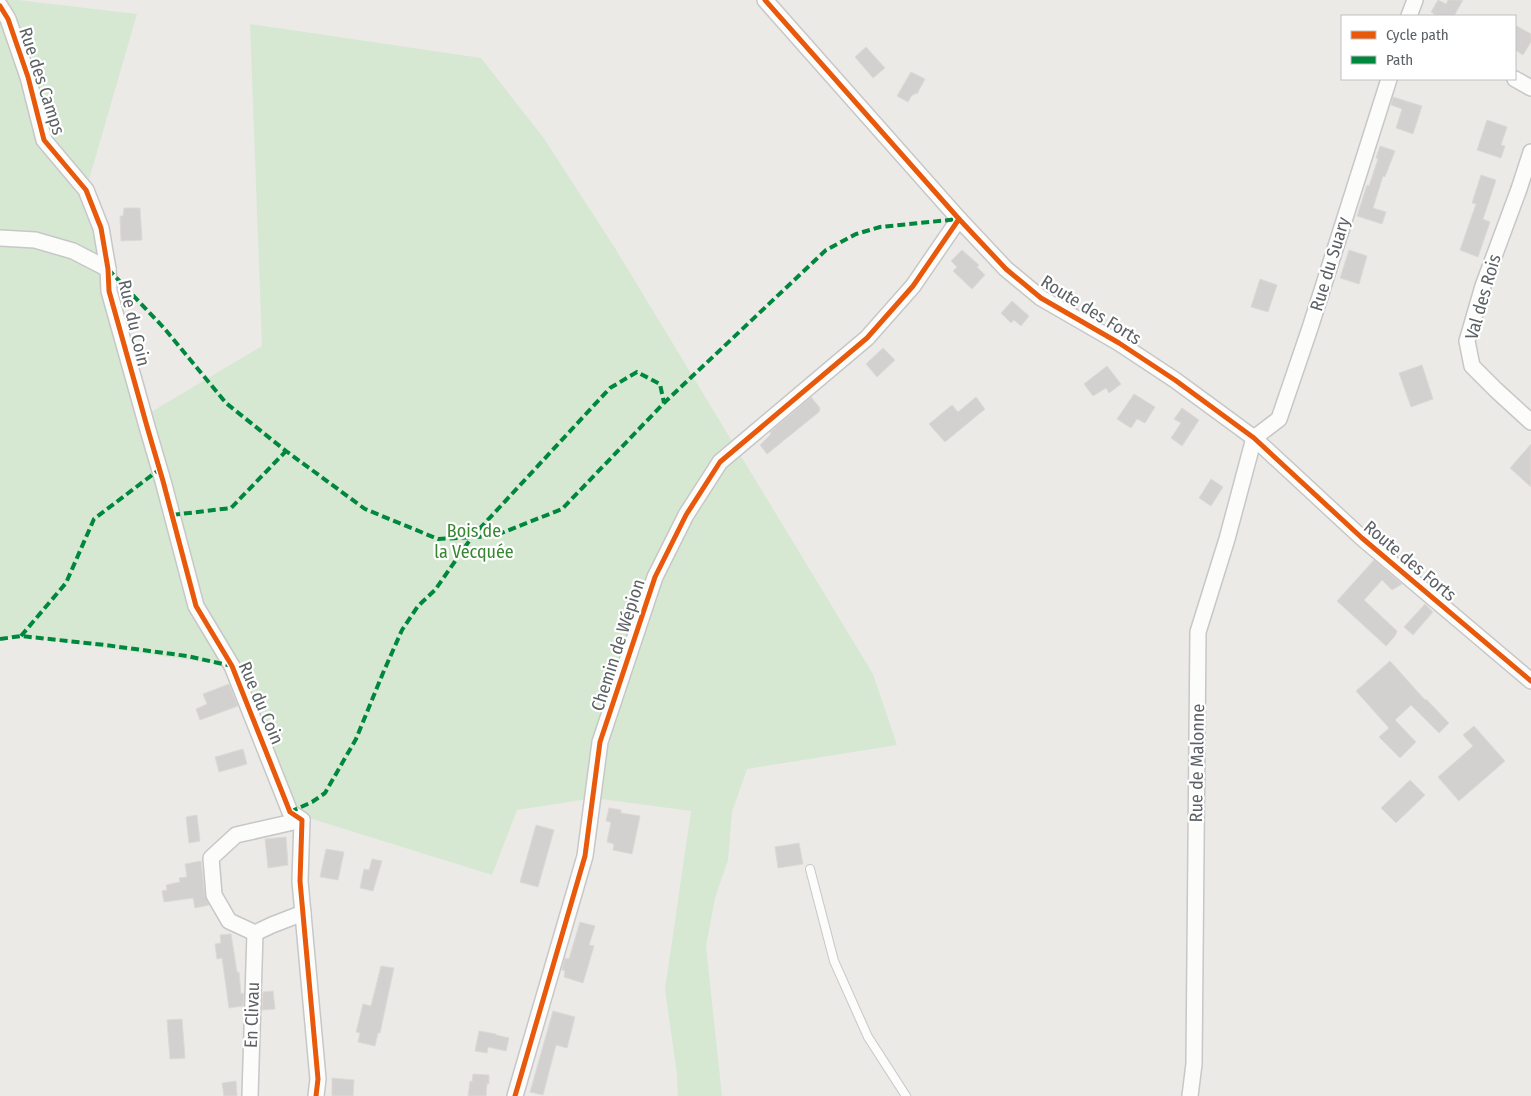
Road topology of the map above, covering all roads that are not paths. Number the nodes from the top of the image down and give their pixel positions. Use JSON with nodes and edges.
{"nodes":[{"id":1,"x":765,"y":0,"type":"edge"},
{"id":2,"x":1415,"y":0,"type":"edge"},
{"id":3,"x":0,"y":6,"type":"edge"},
{"id":4,"x":1409,"y":15,"type":"edge"},
{"id":5,"x":1388,"y":80,"type":"edge"},
{"id":6,"x":1516,"y":80,"type":"edge"},
{"id":7,"x":1531,"y":88,"type":"edge"},
{"id":8,"x":1531,"y":152,"type":"edge"},
{"id":9,"x":959,"y":219,"type":"junction"},
{"id":10,"x":0,"y":238,"type":"edge"},
{"id":11,"x":108,"y":269,"type":"junction"},
{"id":12,"x":1531,"y":422,"type":"edge"},
{"id":13,"x":1254,"y":438,"type":"junction"},
{"id":14,"x":1531,"y":681,"type":"edge"},
{"id":15,"x":302,"y":820,"type":"junction"},
{"id":16,"x":810,"y":869,"type":"dead end"},
{"id":17,"x":303,"y":913,"type":"junction"},
{"id":18,"x":255,"y":933,"type":"junction"},
{"id":19,"x":250,"y":1096,"type":"edge"},
{"id":20,"x":316,"y":1096,"type":"edge"},
{"id":21,"x":515,"y":1096,"type":"edge"},
{"id":22,"x":906,"y":1096,"type":"edge"},
{"id":23,"x":1190,"y":1096,"type":"edge"}],
"edges":[{"from":1,"to":9,"type":"street","name":"Route des Forts"},
{"from":2,"to":4,"type":"street"},
{"from":3,"to":11,"type":"street","name":"Rue des Camps"},
{"from":5,"to":13,"type":"street","name":"Rue du Suary"},
{"from":6,"to":7,"type":"street"},
{"from":8,"to":12,"type":"street","name":"Val des Rois"},
{"from":9,"to":13,"type":"street","name":"Route des Forts"},
{"from":9,"to":21,"type":"street","name":"Chemin de Wépion"},
{"from":10,"to":11,"type":"street"},
{"from":11,"to":15,"type":"street","name":"Rue du Coin"},
{"from":13,"to":14,"type":"street","name":"Route des Forts"},
{"from":13,"to":23,"type":"street","name":"Rue de Malonne"},
{"from":15,"to":17,"type":"street"},
{"from":15,"to":18,"type":"street"},
{"from":16,"to":22,"type":"lane"},
{"from":17,"to":18,"type":"street"},
{"from":17,"to":20,"type":"street"},
{"from":18,"to":19,"type":"street","name":"En Clivau"}]}
